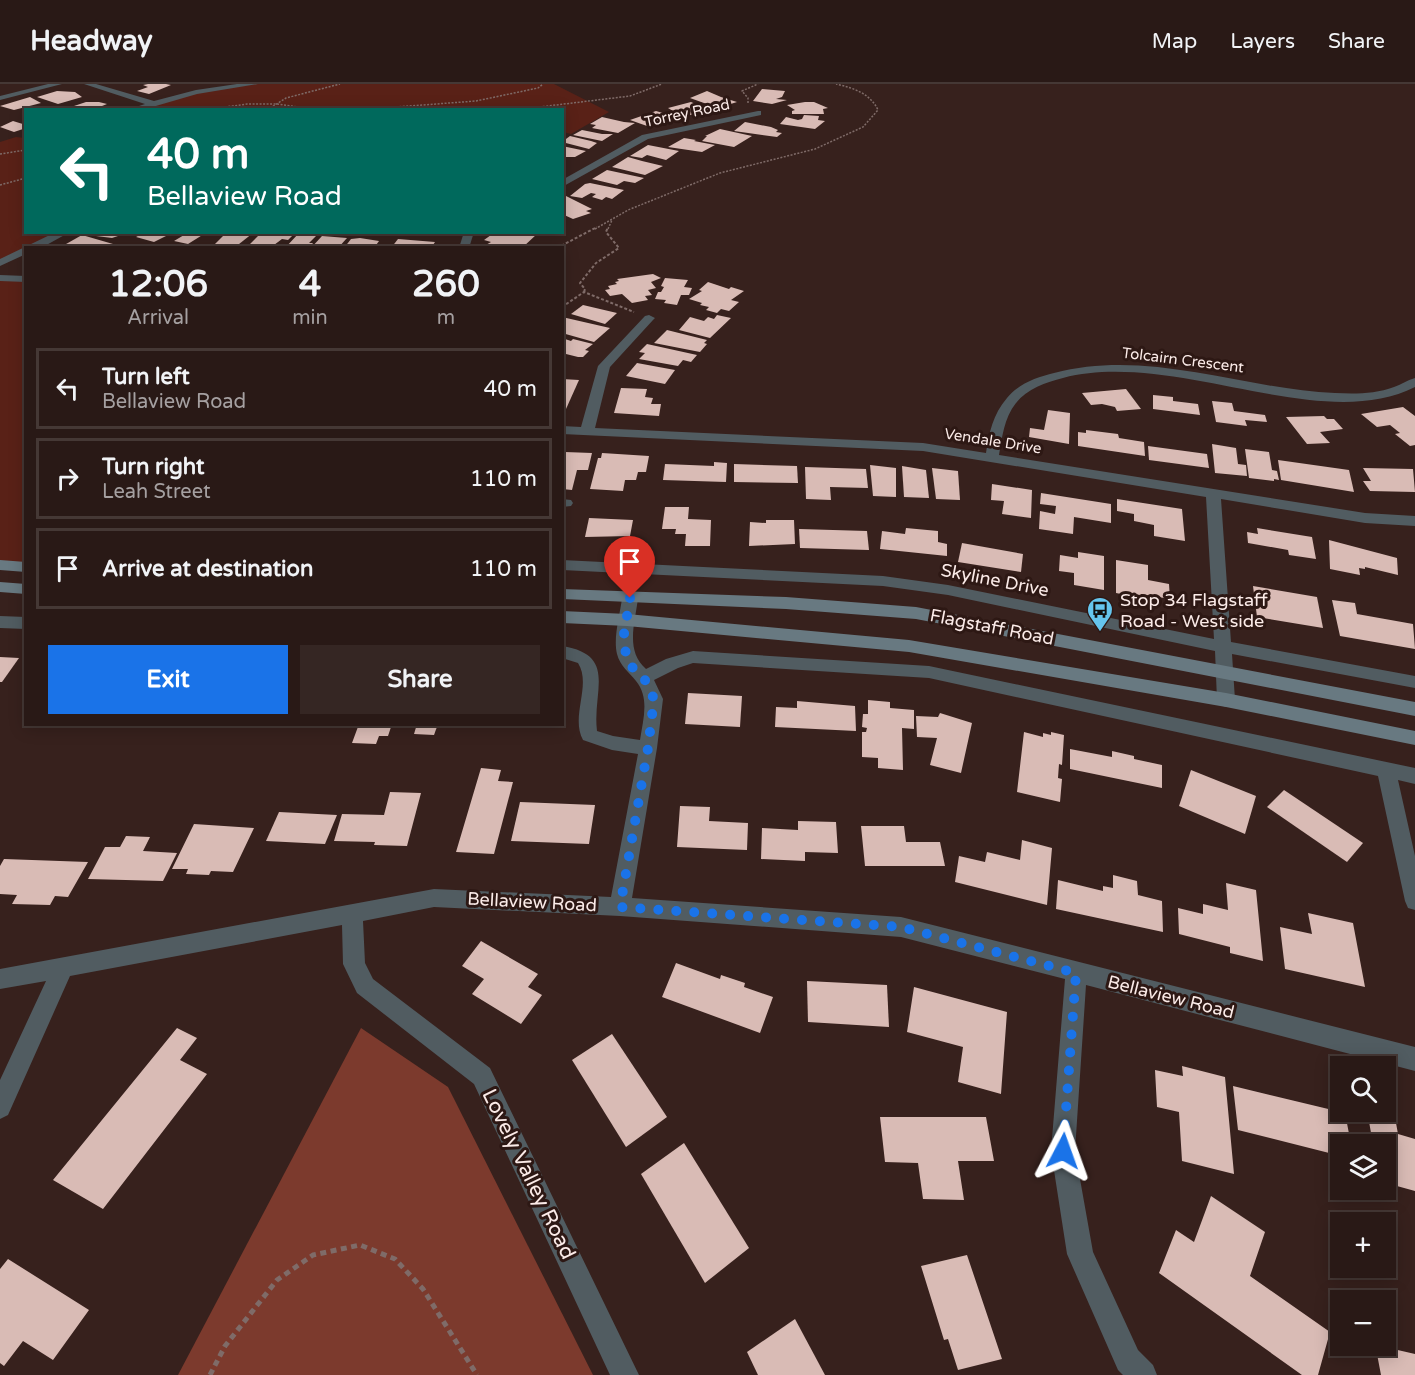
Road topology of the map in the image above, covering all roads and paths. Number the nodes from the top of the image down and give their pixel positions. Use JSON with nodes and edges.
{"nodes":[{"id":1,"x":58,"y":84,"type":"edge"},
{"id":2,"x":88,"y":84,"type":"edge"},
{"id":3,"x":254,"y":84,"type":"edge"},
{"id":4,"x":340,"y":84,"type":"edge"},
{"id":5,"x":543,"y":84,"type":"edge"},
{"id":6,"x":662,"y":84,"type":"edge"},
{"id":7,"x":758,"y":84,"type":"edge"},
{"id":8,"x":836,"y":84,"type":"edge"},
{"id":9,"x":69,"y":85,"type":"edge"},
{"id":10,"x":0,"y":98,"type":"edge"},
{"id":11,"x":153,"y":104,"type":"junction"},
{"id":12,"x":277,"y":104,"type":"junction"},
{"id":13,"x":138,"y":108,"type":"edge"},
{"id":14,"x":218,"y":108,"type":"edge"},
{"id":15,"x":270,"y":108,"type":"edge"},
{"id":16,"x":308,"y":108,"type":"edge"},
{"id":17,"x":388,"y":108,"type":"edge"},
{"id":18,"x":537,"y":108,"type":"edge"},
{"id":19,"x":758,"y":113,"type":"joint"},
{"id":20,"x":24,"y":150,"type":"edge"},
{"id":21,"x":0,"y":154,"type":"edge"},
{"id":22,"x":24,"y":179,"type":"edge"},
{"id":23,"x":564,"y":183,"type":"edge"},
{"id":24,"x":0,"y":185,"type":"edge"},
{"id":25,"x":612,"y":219,"type":"junction"},
{"id":26,"x":60,"y":234,"type":"edge"},
{"id":27,"x":36,"y":246,"type":"edge"},
{"id":28,"x":562,"y":246,"type":"edge"},
{"id":29,"x":24,"y":251,"type":"edge"},
{"id":30,"x":0,"y":263,"type":"edge"},
{"id":31,"x":0,"y":278,"type":"edge"},
{"id":32,"x":24,"y":279,"type":"edge"},
{"id":33,"x":584,"y":292,"type":"junction"},
{"id":34,"x":564,"y":306,"type":"edge"},
{"id":35,"x":649,"y":318,"type":"joint"},
{"id":36,"x":1415,"y":382,"type":"edge"},
{"id":37,"x":564,"y":430,"type":"edge"},
{"id":38,"x":587,"y":431,"type":"junction"},
{"id":39,"x":992,"y":457,"type":"junction"},
{"id":40,"x":1213,"y":494,"type":"junction"},
{"id":41,"x":1415,"y":520,"type":"edge"},
{"id":42,"x":0,"y":565,"type":"edge"},
{"id":43,"x":564,"y":565,"type":"edge"},
{"id":44,"x":24,"y":567,"type":"edge"},
{"id":45,"x":0,"y":587,"type":"edge"},
{"id":46,"x":24,"y":589,"type":"edge"},
{"id":47,"x":564,"y":594,"type":"edge"},
{"id":48,"x":630,"y":598,"type":"junction"},
{"id":49,"x":564,"y":617,"type":"edge"},
{"id":50,"x":627,"y":620,"type":"junction"},
{"id":51,"x":0,"y":622,"type":"edge"},
{"id":52,"x":24,"y":623,"type":"edge"},
{"id":53,"x":1224,"y":647,"type":"junction"},
{"id":54,"x":564,"y":651,"type":"edge"},
{"id":55,"x":1226,"y":671,"type":"junction"},
{"id":56,"x":644,"y":678,"type":"junction"},
{"id":57,"x":1415,"y":682,"type":"edge"},
{"id":58,"x":1226,"y":699,"type":"junction"},
{"id":59,"x":1415,"y":709,"type":"edge"},
{"id":60,"x":1415,"y":738,"type":"edge"},
{"id":61,"x":648,"y":748,"type":"junction"},
{"id":62,"x":1386,"y":770,"type":"junction"},
{"id":63,"x":1415,"y":776,"type":"edge"},
{"id":64,"x":1415,"y":901,"type":"edge"},
{"id":65,"x":620,"y":907,"type":"junction"},
{"id":66,"x":352,"y":914,"type":"junction"},
{"id":67,"x":63,"y":968,"type":"junction"},
{"id":68,"x":1076,"y":973,"type":"junction"},
{"id":69,"x":0,"y":979,"type":"edge"},
{"id":70,"x":1415,"y":1059,"type":"edge"},
{"id":71,"x":0,"y":1107,"type":"edge"},
{"id":72,"x":210,"y":1375,"type":"edge"},
{"id":73,"x":477,"y":1375,"type":"edge"},
{"id":74,"x":625,"y":1375,"type":"edge"},
{"id":75,"x":1143,"y":1375,"type":"edge"}],
"edges":[{"from":1,"to":9,"type":"street"},
{"from":1,"to":10,"type":"street"},
{"from":2,"to":11,"type":"street"},
{"from":3,"to":11,"type":"street"},
{"from":4,"to":12,"type":"path"},
{"from":5,"to":17,"type":"path"},
{"from":6,"to":18,"type":"path"},
{"from":7,"to":19,"type":"path"},
{"from":8,"to":25,"type":"path"},
{"from":11,"to":13,"type":"street"},
{"from":12,"to":14,"type":"path"},
{"from":12,"to":15,"type":"path"},
{"from":12,"to":16,"type":"path"},
{"from":19,"to":23,"type":"street","name":"Torrey Road"},
{"from":20,"to":21,"type":"path"},
{"from":22,"to":24,"type":"path"},
{"from":25,"to":28,"type":"path"},
{"from":25,"to":33,"type":"path"},
{"from":26,"to":27,"type":"street"},
{"from":29,"to":30,"type":"street"},
{"from":31,"to":32,"type":"street"},
{"from":33,"to":34,"type":"path"},
{"from":33,"to":35,"type":"path"},
{"from":35,"to":38,"type":"street"},
{"from":36,"to":39,"type":"street","name":"Tolcairn Crescent"},
{"from":37,"to":38,"type":"street","name":"Vendale Drive"},
{"from":38,"to":39,"type":"street","name":"Vendale Drive"},
{"from":39,"to":40,"type":"street","name":"Vendale Drive"},
{"from":40,"to":41,"type":"street","name":"Vendale Drive"},
{"from":40,"to":53,"type":"street"},
{"from":42,"to":44,"type":"main road"},
{"from":43,"to":53,"type":"street","name":"Skyline Drive"},
{"from":45,"to":46,"type":"main road"},
{"from":47,"to":48,"type":"main road","name":"Flagstaff Road"},
{"from":48,"to":50,"type":"street"},
{"from":48,"to":55,"type":"main road","name":"Flagstaff Road"},
{"from":49,"to":50,"type":"main road","name":"Flagstaff Road"},
{"from":50,"to":56,"type":"street"},
{"from":50,"to":58,"type":"main road","name":"Flagstaff Road"},
{"from":51,"to":52,"type":"street"},
{"from":53,"to":55,"type":"street"},
{"from":53,"to":57,"type":"street","name":"Skyline Drive"},
{"from":54,"to":61,"type":"street"},
{"from":55,"to":58,"type":"street"},
{"from":55,"to":59,"type":"main road","name":"Flagstaff Road"},
{"from":56,"to":61,"type":"street"},
{"from":56,"to":62,"type":"street"},
{"from":58,"to":60,"type":"main road","name":"Flagstaff Road"},
{"from":61,"to":65,"type":"street"},
{"from":62,"to":63,"type":"street"},
{"from":62,"to":64,"type":"street"},
{"from":65,"to":66,"type":"street","name":"Bellaview Road"},
{"from":65,"to":68,"type":"street","name":"Bellaview Road"},
{"from":66,"to":67,"type":"street","name":"Bellaview Road"},
{"from":66,"to":74,"type":"street","name":"Lovely Valley Road"},
{"from":67,"to":69,"type":"street","name":"Bellaview Road"},
{"from":67,"to":71,"type":"street"},
{"from":68,"to":70,"type":"street","name":"Bellaview Road"},
{"from":68,"to":75,"type":"street"},
{"from":72,"to":73,"type":"path"}]}
